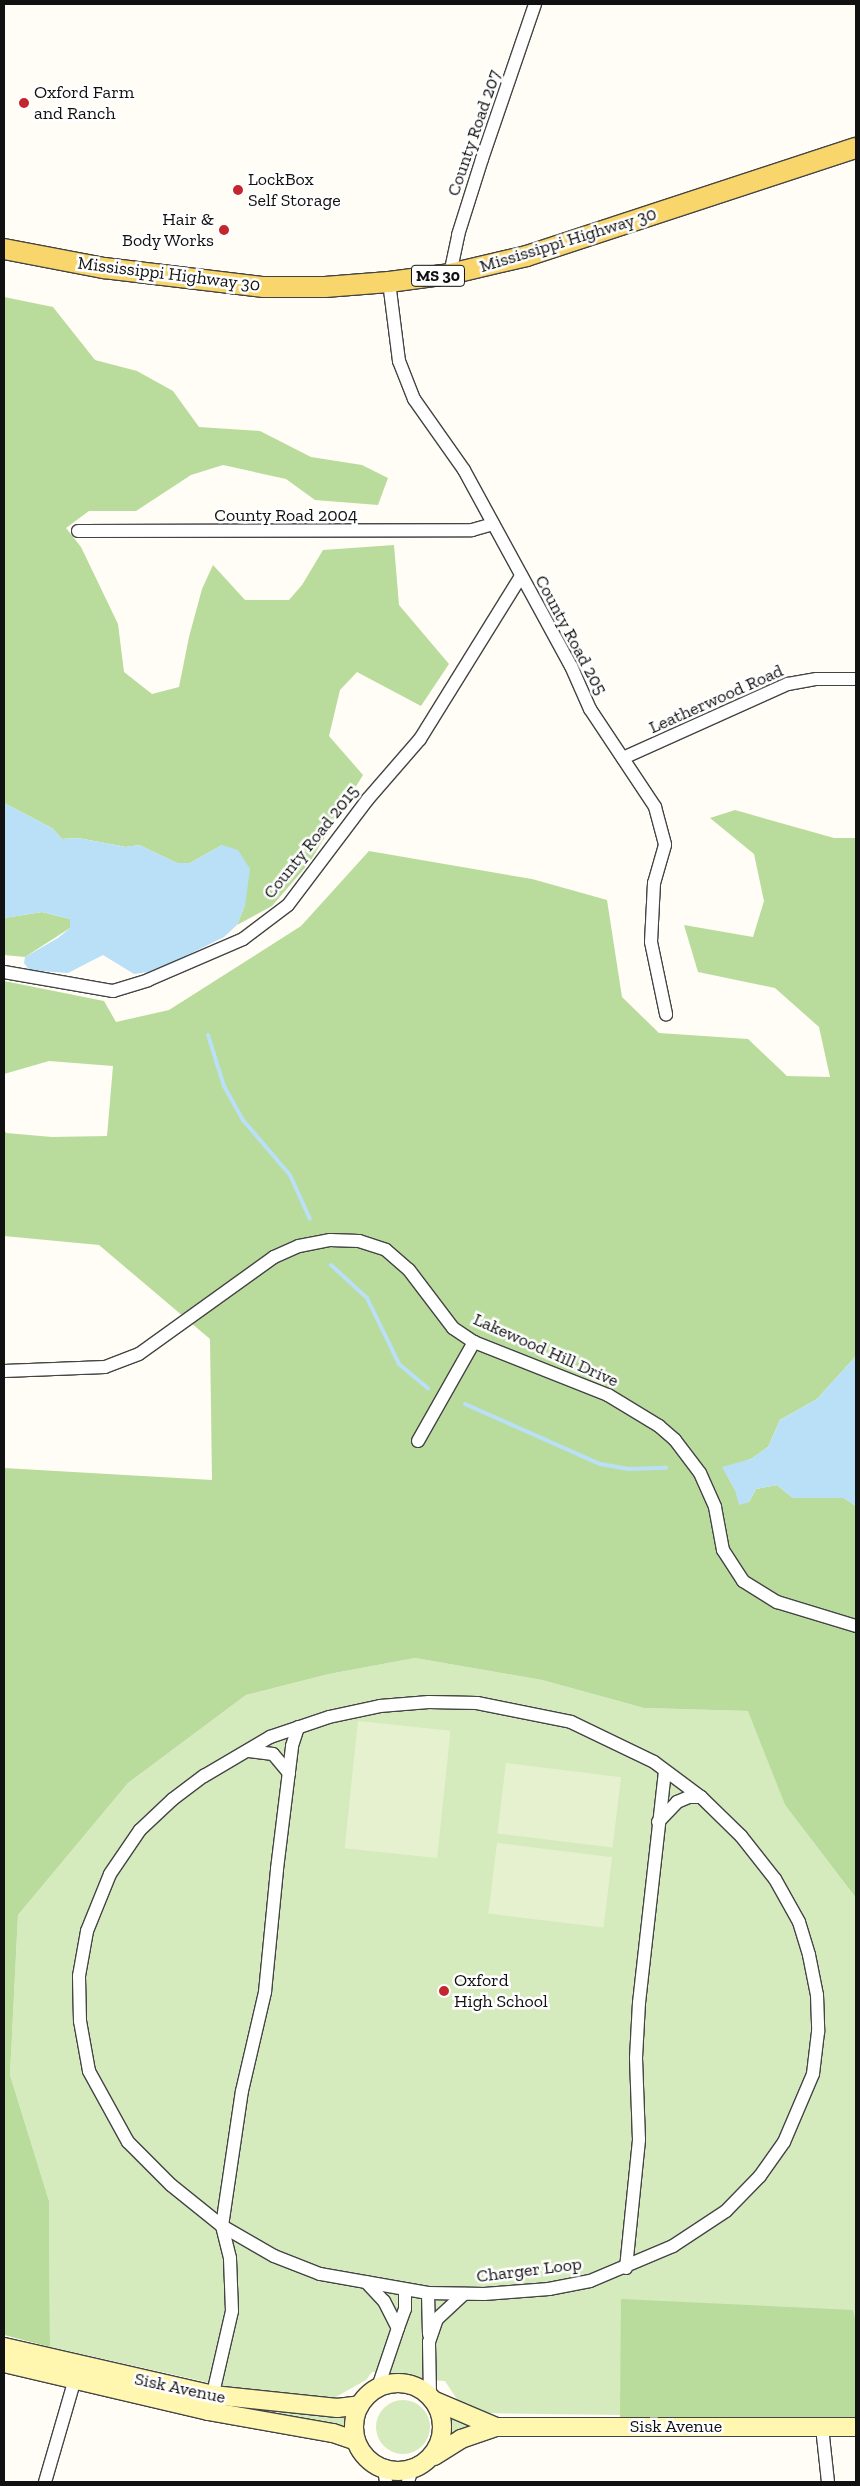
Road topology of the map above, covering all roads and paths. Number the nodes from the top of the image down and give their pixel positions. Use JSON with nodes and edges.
{"nodes":[{"id":1,"x":535,"y":4,"type":"edge"},
{"id":2,"x":856,"y":148,"type":"edge"},
{"id":3,"x":4,"y":249,"type":"edge"},
{"id":4,"x":450,"y":274,"type":"junction"},
{"id":5,"x":389,"y":282,"type":"junction"},
{"id":6,"x":493,"y":524,"type":"junction"},
{"id":7,"x":78,"y":531,"type":"dead end"},
{"id":8,"x":520,"y":576,"type":"junction"},
{"id":9,"x":854,"y":679,"type":"dead end"},
{"id":10,"x":623,"y":758,"type":"junction"},
{"id":11,"x":4,"y":972,"type":"edge"},
{"id":12,"x":666,"y":1014,"type":"dead end"},
{"id":13,"x":474,"y":1342,"type":"junction"},
{"id":14,"x":4,"y":1370,"type":"edge"},
{"id":15,"x":418,"y":1441,"type":"dead end"},
{"id":16,"x":856,"y":1626,"type":"edge"},
{"id":17,"x":298,"y":1727,"type":"junction"},
{"id":18,"x":245,"y":1751,"type":"junction"},
{"id":19,"x":665,"y":1771,"type":"junction"},
{"id":20,"x":289,"y":1773,"type":"junction"},
{"id":21,"x":701,"y":1797,"type":"junction"},
{"id":22,"x":658,"y":1822,"type":"junction"},
{"id":23,"x":222,"y":2226,"type":"junction"},
{"id":24,"x":626,"y":2268,"type":"junction"},
{"id":25,"x":366,"y":2282,"type":"junction"},
{"id":26,"x":405,"y":2290,"type":"junction"},
{"id":27,"x":428,"y":2293,"type":"junction"},
{"id":28,"x":464,"y":2294,"type":"junction"},
{"id":29,"x":398,"y":2328,"type":"junction"},
{"id":30,"x":429,"y":2342,"type":"junction"},
{"id":31,"x":4,"y":2346,"type":"edge"},
{"id":32,"x":4,"y":2363,"type":"edge"},
{"id":33,"x":77,"y":2374,"type":"junction"},
{"id":34,"x":378,"y":2387,"type":"junction"},
{"id":35,"x":432,"y":2398,"type":"junction"},
{"id":36,"x":210,"y":2403,"type":"junction"},
{"id":37,"x":360,"y":2405,"type":"junction"},
{"id":38,"x":496,"y":2427,"type":"junction"},
{"id":39,"x":822,"y":2427,"type":"junction"},
{"id":40,"x":856,"y":2427,"type":"edge"},
{"id":41,"x":356,"y":2441,"type":"junction"},
{"id":42,"x":432,"y":2457,"type":"junction"},
{"id":43,"x":385,"y":2476,"type":"edge"},
{"id":44,"x":410,"y":2476,"type":"edge"},
{"id":45,"x":45,"y":2482,"type":"edge"},
{"id":46,"x":828,"y":2482,"type":"edge"}],
"edges":[{"from":1,"to":4,"type":"street","name":"County Road 207"},
{"from":2,"to":4,"type":"main road","name":"Mississippi Highway 30","number":"MS 30"},
{"from":3,"to":5,"type":"main road","name":"Mississippi Highway 30","number":"MS 30"},
{"from":4,"to":5,"type":"main road","name":"Mississippi Highway 30","number":"MS 30"},
{"from":5,"to":6,"type":"street","name":"County Road 205"},
{"from":6,"to":7,"type":"street","name":"County Road 2004"},
{"from":6,"to":8,"type":"street","name":"County Road 205"},
{"from":8,"to":10,"type":"street","name":"County Road 205"},
{"from":8,"to":11,"type":"street","name":"County Road 2015"},
{"from":9,"to":10,"type":"street","name":"Leatherwood Road"},
{"from":10,"to":12,"type":"street","name":"County Road 205"},
{"from":13,"to":14,"type":"street","name":"Lakewood Hill Drive"},
{"from":13,"to":15,"type":"street"},
{"from":13,"to":16,"type":"street","name":"Lakewood Hill Drive"},
{"from":17,"to":18,"type":"street","name":"Charger Loop"},
{"from":17,"to":19,"type":"street","name":"Charger Loop"},
{"from":17,"to":20,"type":"street"},
{"from":18,"to":20,"type":"street"},
{"from":18,"to":23,"type":"street","name":"Charger Loop"},
{"from":19,"to":21,"type":"street","name":"Charger Loop"},
{"from":19,"to":22,"type":"street"},
{"from":20,"to":23,"type":"street"},
{"from":21,"to":22,"type":"street"},
{"from":21,"to":24,"type":"street","name":"Charger Loop"},
{"from":22,"to":24,"type":"street"},
{"from":23,"to":25,"type":"street","name":"Charger Loop"},
{"from":23,"to":36,"type":"street"},
{"from":24,"to":28,"type":"street","name":"Charger Loop"},
{"from":25,"to":26,"type":"street","name":"Charger Loop"},
{"from":25,"to":29,"type":"street"},
{"from":26,"to":27,"type":"street","name":"Charger Loop"},
{"from":26,"to":29,"type":"street"},
{"from":27,"to":28,"type":"street","name":"Charger Loop"},
{"from":27,"to":30,"type":"street"},
{"from":28,"to":30,"type":"street"},
{"from":29,"to":34,"type":"street"},
{"from":30,"to":35,"type":"street"},
{"from":31,"to":33,"type":"street","name":"Sisk Avenue"},
{"from":32,"to":33,"type":"street","name":"Sisk Avenue"},
{"from":33,"to":36,"type":"street","name":"Sisk Avenue"},
{"from":33,"to":45,"type":"street"},
{"from":34,"to":35,"type":"street","name":"Sisk Avenue"},
{"from":34,"to":37,"type":"street"},
{"from":35,"to":38,"type":"street","name":"Sisk Avenue"},
{"from":35,"to":42,"type":"street"},
{"from":36,"to":37,"type":"street","name":"Sisk Avenue"},
{"from":36,"to":41,"type":"street","name":"Sisk Avenue"},
{"from":37,"to":41,"type":"street"},
{"from":38,"to":39,"type":"street","name":"Sisk Avenue"},
{"from":38,"to":42,"type":"street","name":"Sisk Avenue"},
{"from":39,"to":40,"type":"street","name":"Sisk Avenue"},
{"from":39,"to":46,"type":"street"},
{"from":41,"to":43,"type":"street","name":"Sisk Avenue"},
{"from":42,"to":44,"type":"street","name":"Sisk Avenue"},
{"from":43,"to":44,"type":"street","name":"Sisk Avenue"}]}
